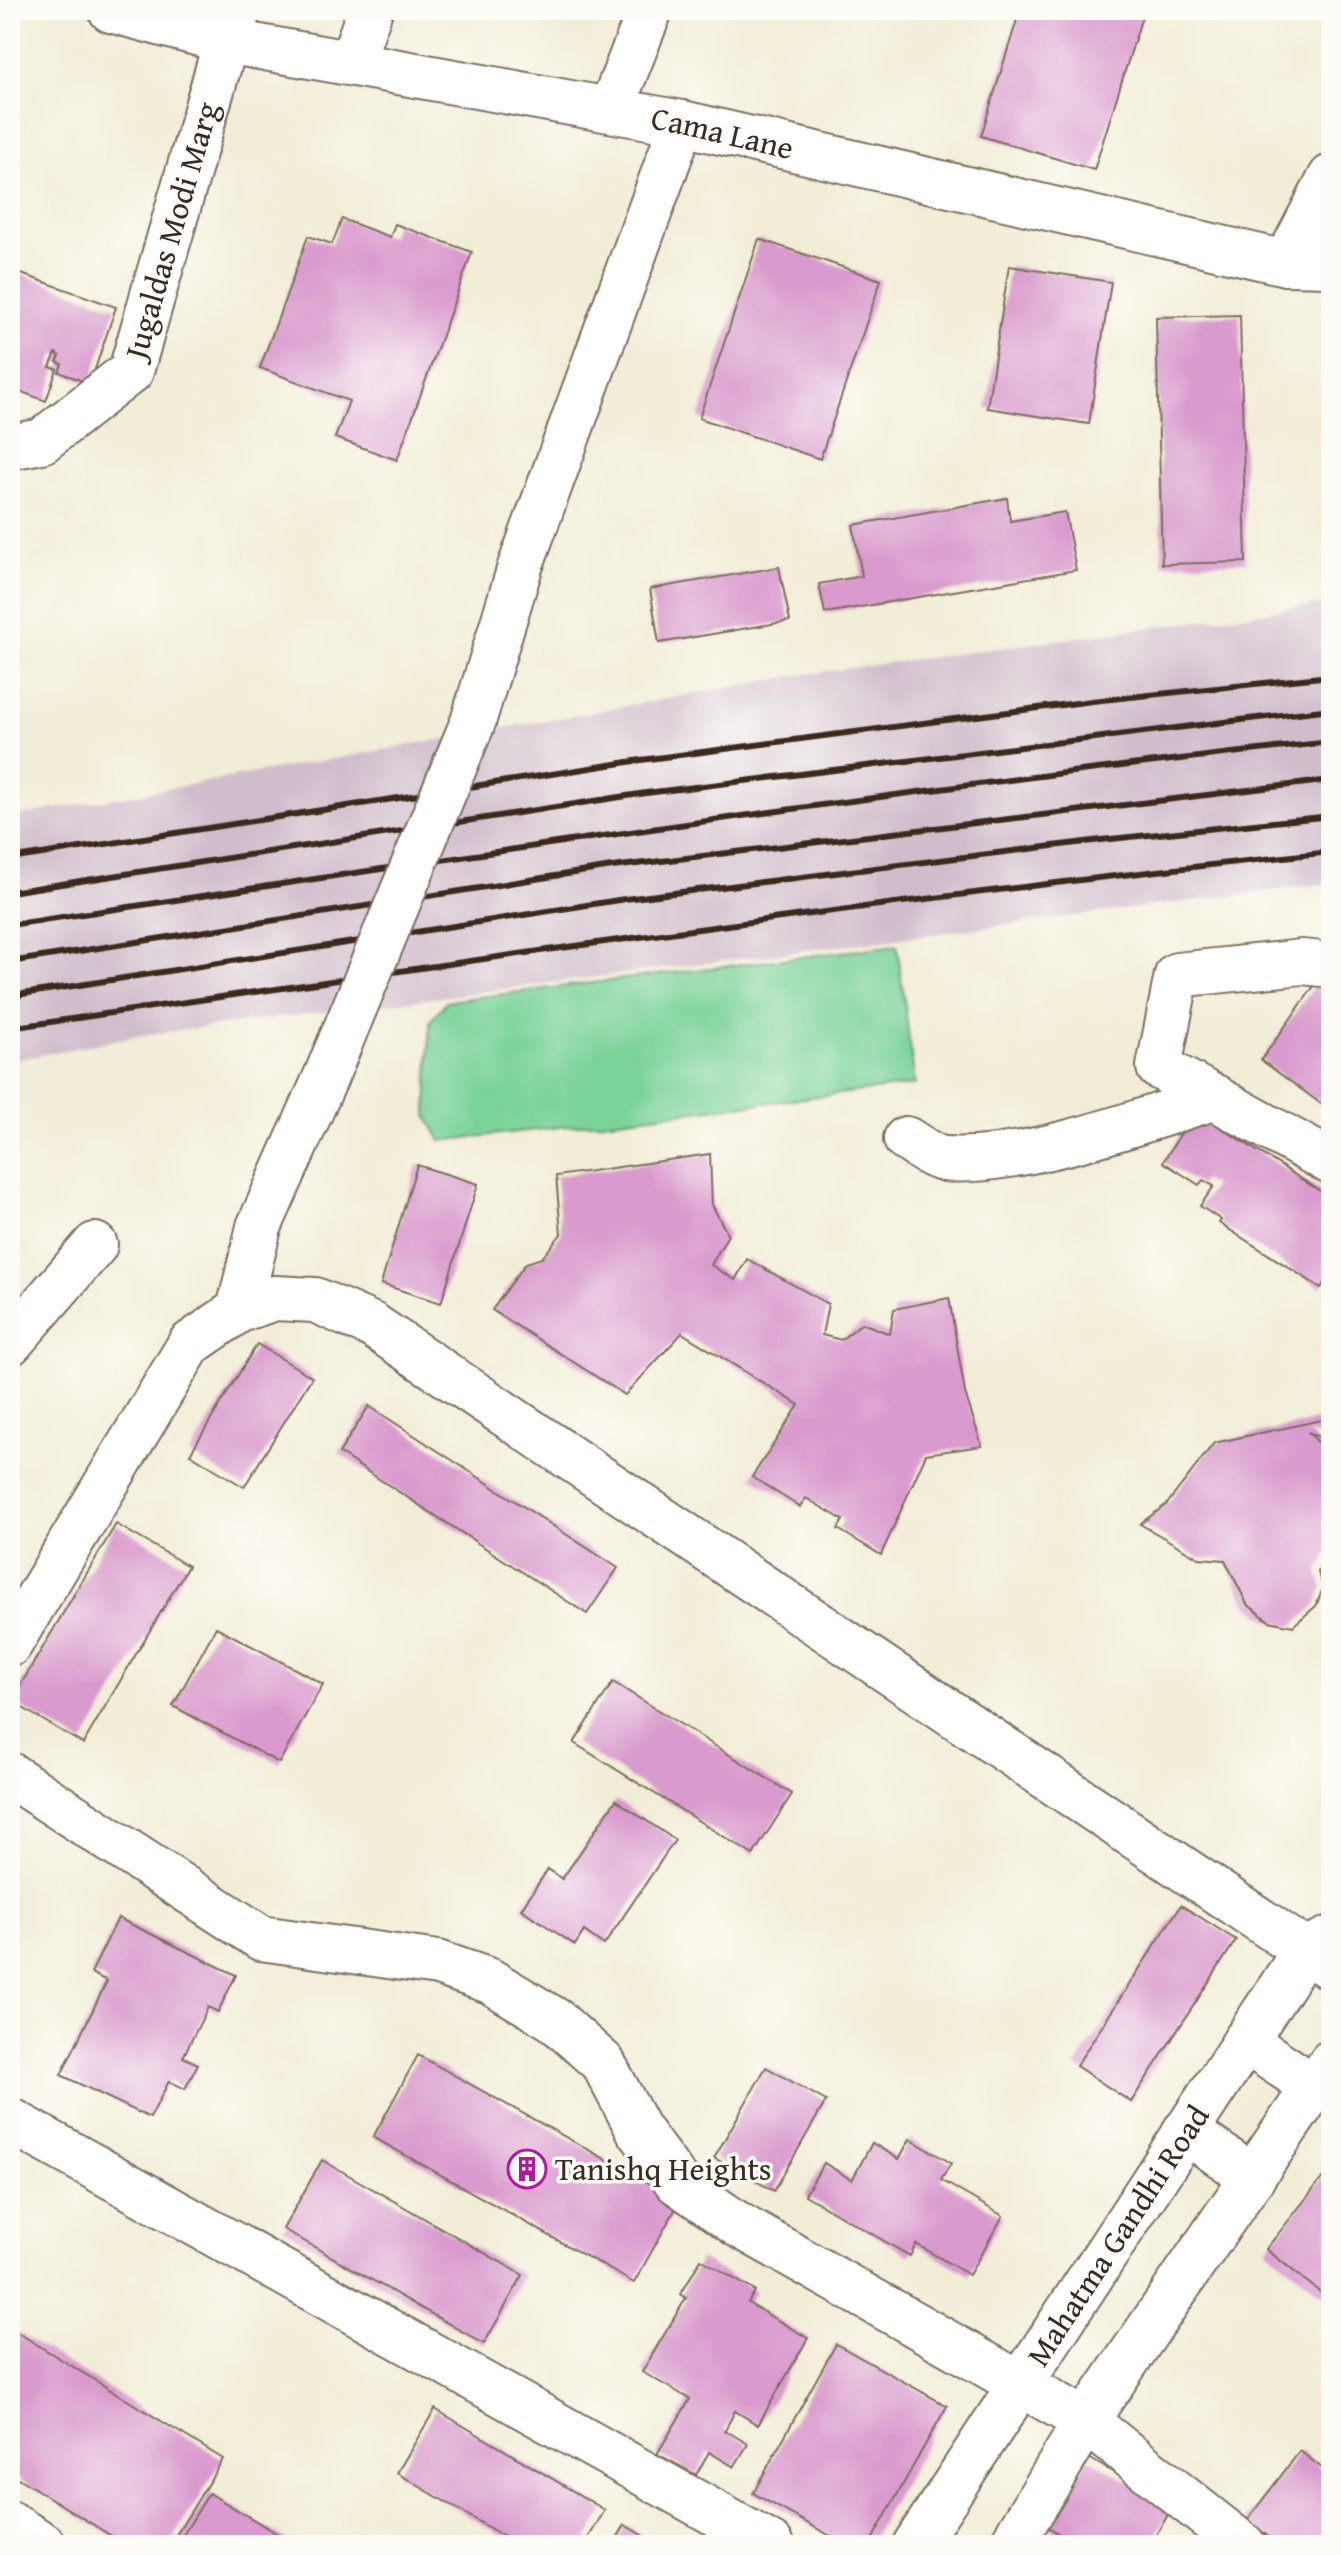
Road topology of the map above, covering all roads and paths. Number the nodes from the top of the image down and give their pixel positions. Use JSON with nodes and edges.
{"nodes":[{"id":1,"x":111,"y":10,"type":"edge"},
{"id":2,"x":370,"y":10,"type":"edge"},
{"id":3,"x":650,"y":10,"type":"edge"},
{"id":4,"x":232,"y":26,"type":"edge"},
{"id":5,"x":351,"y":63,"type":"junction"},
{"id":6,"x":611,"y":109,"type":"junction"},
{"id":7,"x":682,"y":123,"type":"junction"},
{"id":8,"x":1331,"y":177,"type":"edge"},
{"id":9,"x":1286,"y":263,"type":"junction"},
{"id":10,"x":1331,"y":264,"type":"edge"},
{"id":11,"x":10,"y":447,"type":"edge"},
{"id":12,"x":1331,"y":965,"type":"edge"},
{"id":13,"x":1215,"y":1097,"type":"junction"},
{"id":14,"x":906,"y":1139,"type":"dead end"},
{"id":15,"x":1331,"y":1162,"type":"edge"},
{"id":16,"x":95,"y":1245,"type":"dead end"},
{"id":17,"x":239,"y":1310,"type":"junction"},
{"id":18,"x":10,"y":1343,"type":"edge"},
{"id":19,"x":10,"y":1644,"type":"edge"},
{"id":20,"x":10,"y":1775,"type":"edge"},
{"id":21,"x":1322,"y":1952,"type":"edge"},
{"id":22,"x":1245,"y":2041,"type":"junction"},
{"id":23,"x":1322,"y":2075,"type":"edge"},
{"id":24,"x":10,"y":2120,"type":"edge"},
{"id":25,"x":1185,"y":2131,"type":"junction"},
{"id":26,"x":1253,"y":2177,"type":"junction"},
{"id":27,"x":1019,"y":2384,"type":"junction"},
{"id":28,"x":1086,"y":2421,"type":"junction"},
{"id":29,"x":10,"y":2524,"type":"edge"},
{"id":30,"x":44,"y":2545,"type":"edge"},
{"id":31,"x":772,"y":2545,"type":"edge"},
{"id":32,"x":915,"y":2545,"type":"edge"},
{"id":33,"x":1011,"y":2545,"type":"edge"},
{"id":34,"x":1243,"y":2545,"type":"edge"}],
"edges":[{"from":1,"to":4,"type":"street","name":"Cama Lane"},
{"from":2,"to":5,"type":"street"},
{"from":3,"to":6,"type":"street"},
{"from":4,"to":5,"type":"street","name":"Cama Lane"},
{"from":4,"to":11,"type":"street","name":"Jugaldas Modi Marg"},
{"from":5,"to":6,"type":"street","name":"Cama Lane"},
{"from":6,"to":7,"type":"street","name":"Cama Lane"},
{"from":7,"to":9,"type":"street","name":"Cama Lane"},
{"from":7,"to":17,"type":"street","bridge":true},
{"from":8,"to":9,"type":"street"},
{"from":9,"to":10,"type":"street","name":"Cama Lane"},
{"from":12,"to":13,"type":"street"},
{"from":13,"to":14,"type":"street"},
{"from":13,"to":15,"type":"street"},
{"from":16,"to":18,"type":"street"},
{"from":17,"to":19,"type":"street"},
{"from":17,"to":21,"type":"street"},
{"from":20,"to":27,"type":"street"},
{"from":21,"to":22,"type":"street","name":"Mahatma Gandhi Road"},
{"from":22,"to":23,"type":"street"},
{"from":22,"to":25,"type":"street","name":"Mahatma Gandhi Road"},
{"from":23,"to":26,"type":"street"},
{"from":24,"to":31,"type":"street"},
{"from":25,"to":26,"type":"street"},
{"from":25,"to":27,"type":"street","name":"Mahatma Gandhi Road"},
{"from":26,"to":28,"type":"street"},
{"from":27,"to":28,"type":"street"},
{"from":27,"to":32,"type":"street","name":"Mahatma Gandhi Road"},
{"from":28,"to":33,"type":"street"},
{"from":28,"to":34,"type":"street"},
{"from":29,"to":30,"type":"street"}]}
